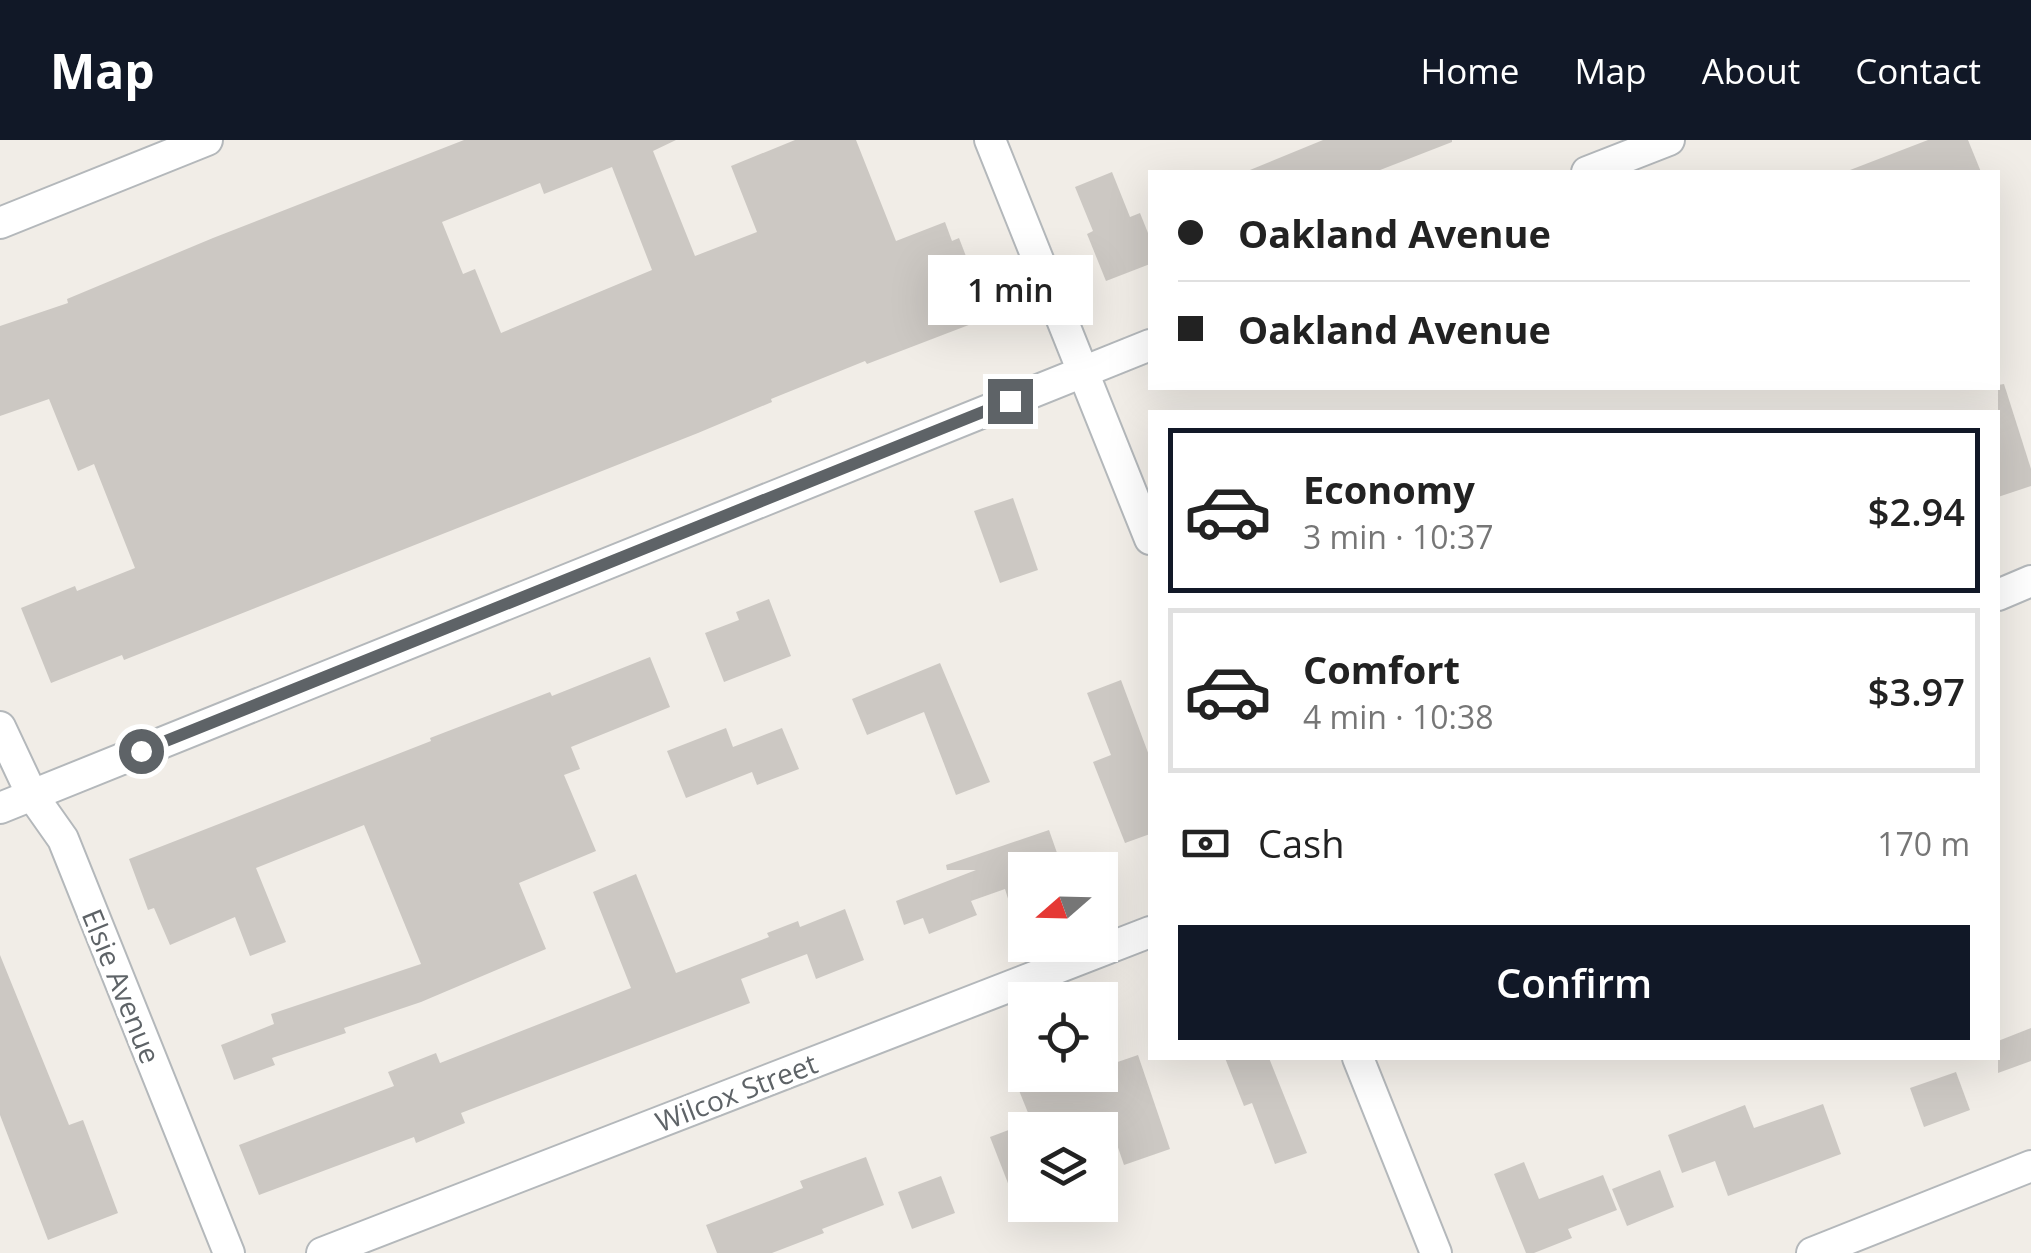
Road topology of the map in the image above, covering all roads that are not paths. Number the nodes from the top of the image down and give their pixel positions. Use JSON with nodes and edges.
{"nodes":[{"id":1,"x":207,"y":140,"type":"edge"},
{"id":2,"x":990,"y":140,"type":"edge"},
{"id":3,"x":1669,"y":140,"type":"edge"},
{"id":4,"x":1591,"y":170,"type":"edge"},
{"id":5,"x":0,"y":223,"type":"edge"},
{"id":6,"x":1148,"y":346,"type":"edge"},
{"id":7,"x":1083,"y":372,"type":"junction"},
{"id":8,"x":1148,"y":534,"type":"edge"},
{"id":9,"x":2031,"y":581,"type":"edge"},
{"id":10,"x":2000,"y":594,"type":"edge"},
{"id":11,"x":0,"y":727,"type":"edge"},
{"id":12,"x":32,"y":795,"type":"junction"},
{"id":13,"x":0,"y":808,"type":"edge"},
{"id":14,"x":1148,"y":933,"type":"edge"},
{"id":15,"x":1359,"y":1060,"type":"edge"},
{"id":16,"x":2031,"y":1166,"type":"edge"},
{"id":17,"x":229,"y":1253,"type":"edge"},
{"id":18,"x":322,"y":1253,"type":"edge"},
{"id":19,"x":1436,"y":1253,"type":"edge"},
{"id":20,"x":1812,"y":1253,"type":"edge"}],
"edges":[{"from":1,"to":5,"type":"street"},
{"from":2,"to":7,"type":"street"},
{"from":3,"to":4,"type":"street"},
{"from":6,"to":7,"type":"street"},
{"from":7,"to":8,"type":"street"},
{"from":7,"to":12,"type":"street"},
{"from":9,"to":10,"type":"street"},
{"from":11,"to":12,"type":"street","name":"Elsie Avenue"},
{"from":12,"to":13,"type":"street"},
{"from":12,"to":17,"type":"street","name":"Elsie Avenue"},
{"from":14,"to":18,"type":"street","name":"Wilcox Street"},
{"from":15,"to":19,"type":"street"},
{"from":16,"to":20,"type":"street"}]}
